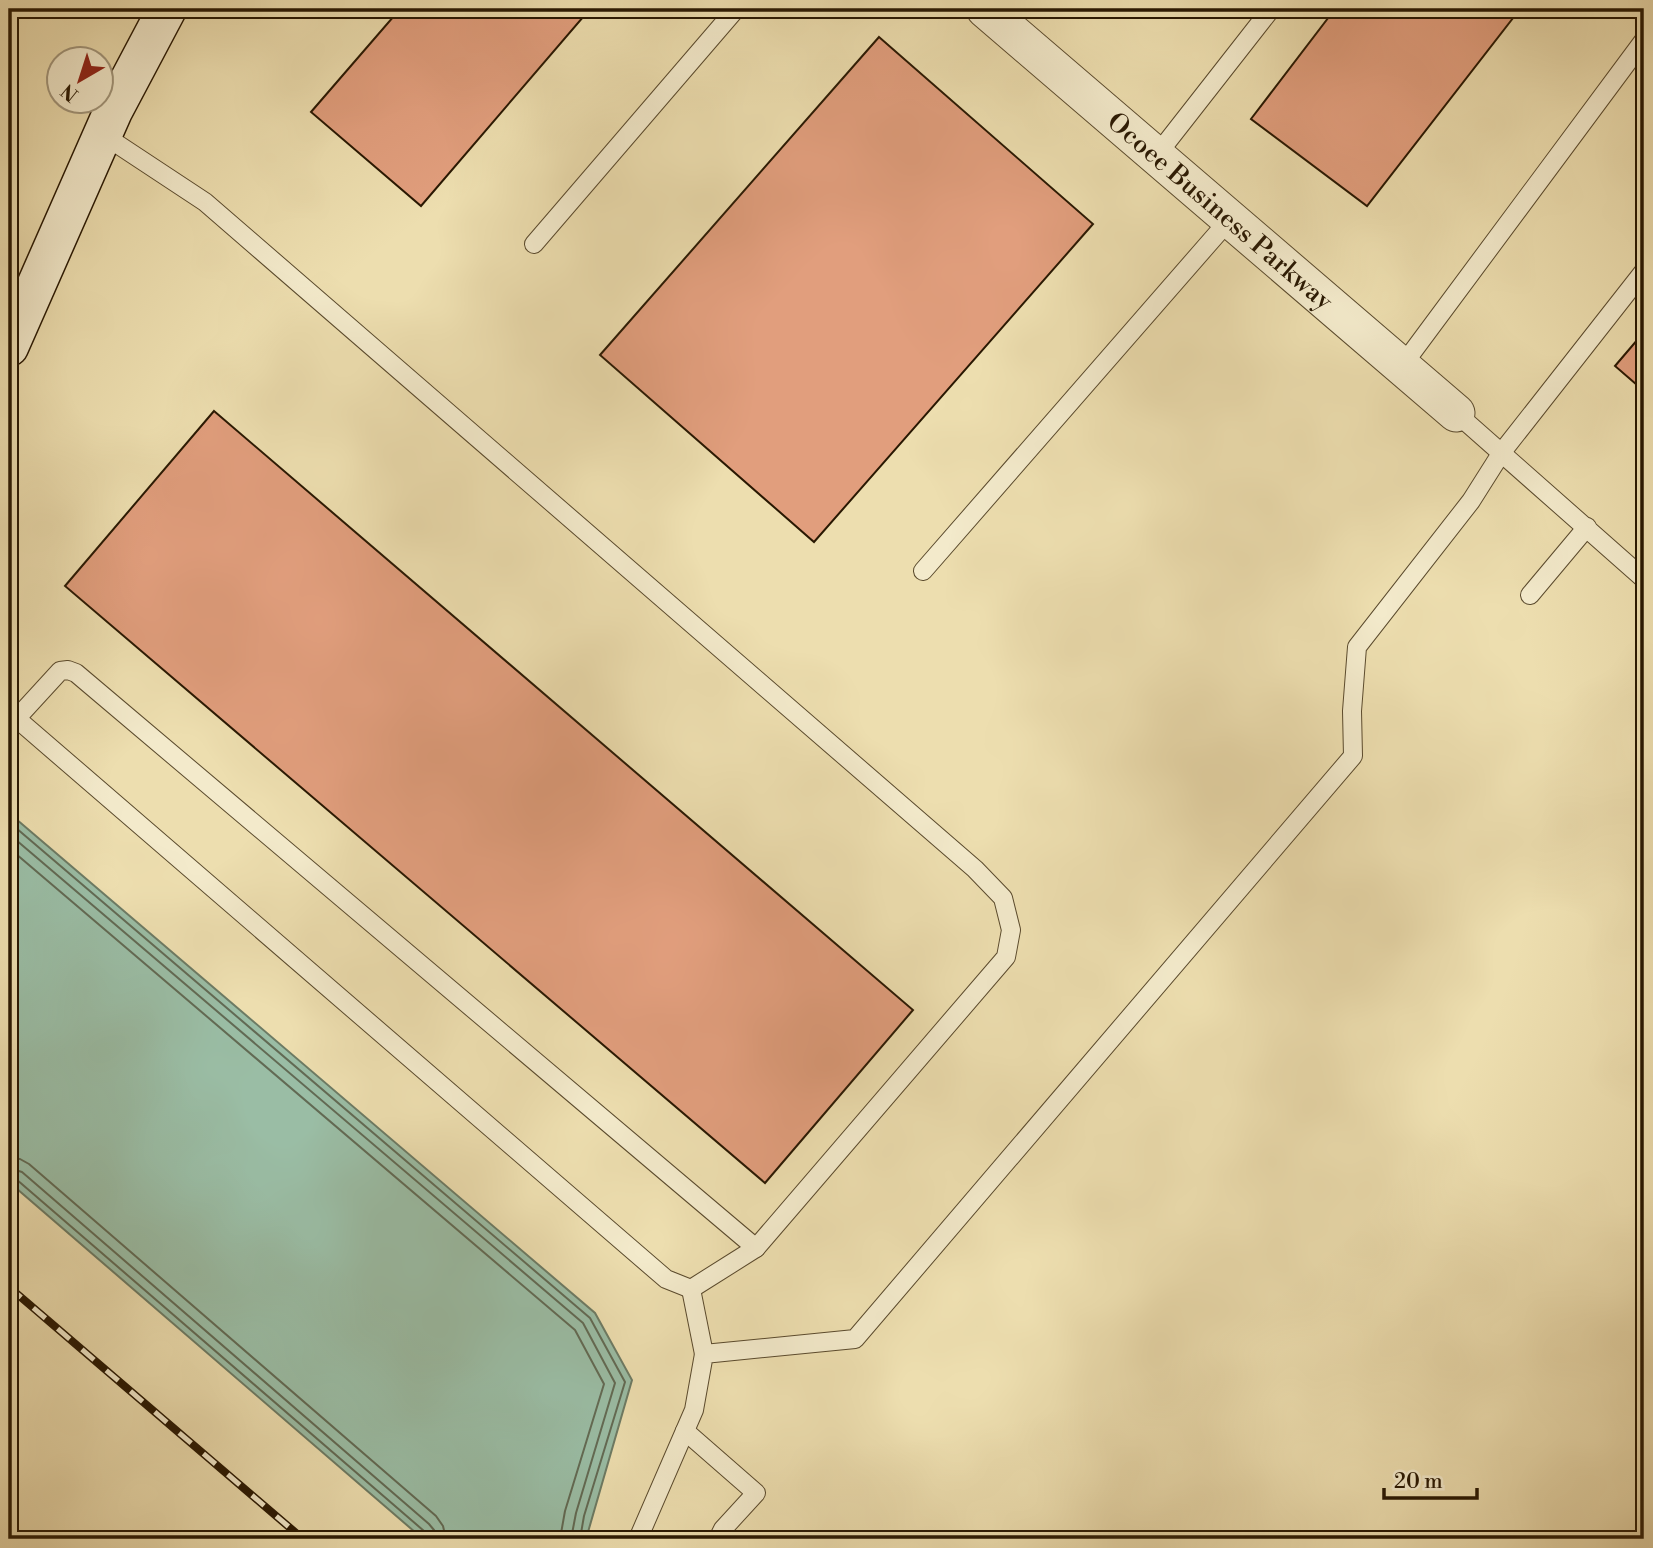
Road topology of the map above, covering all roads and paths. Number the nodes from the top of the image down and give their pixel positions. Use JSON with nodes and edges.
{"nodes":[{"id":1,"x":167,"y":9,"type":"edge"},
{"id":2,"x":736,"y":9,"type":"edge"},
{"id":3,"x":985,"y":9,"type":"edge"},
{"id":4,"x":1271,"y":9,"type":"edge"},
{"id":5,"x":1644,"y":40,"type":"edge"},
{"id":6,"x":102,"y":135,"type":"junction"},
{"id":7,"x":1156,"y":156,"type":"junction"},
{"id":8,"x":1230,"y":219,"type":"junction"},
{"id":9,"x":534,"y":244,"type":"dead end"},
{"id":10,"x":1644,"y":271,"type":"edge"},
{"id":11,"x":9,"y":348,"type":"edge"},
{"id":12,"x":1402,"y":366,"type":"junction"},
{"id":13,"x":1456,"y":413,"type":"joint"},
{"id":14,"x":1502,"y":452,"type":"junction"},
{"id":15,"x":1587,"y":527,"type":"junction"},
{"id":16,"x":923,"y":571,"type":"dead end"},
{"id":17,"x":1644,"y":579,"type":"edge"},
{"id":18,"x":1530,"y":595,"type":"dead end"},
{"id":19,"x":13,"y":716,"type":"edge"},
{"id":20,"x":757,"y":1248,"type":"junction"},
{"id":21,"x":691,"y":1289,"type":"junction"},
{"id":22,"x":704,"y":1354,"type":"junction"},
{"id":23,"x":685,"y":1431,"type":"junction"},
{"id":24,"x":638,"y":1539,"type":"edge"},
{"id":25,"x":718,"y":1539,"type":"edge"}],
"edges":[{"from":1,"to":6,"type":"main road"},
{"from":2,"to":9,"type":"lane"},
{"from":3,"to":7,"type":"street","name":"Ocoee Business Parkway"},
{"from":4,"to":7,"type":"lane"},
{"from":5,"to":12,"type":"lane"},
{"from":6,"to":11,"type":"main road"},
{"from":6,"to":20,"type":"lane"},
{"from":7,"to":8,"type":"street","name":"Ocoee Business Parkway"},
{"from":8,"to":12,"type":"street","name":"Ocoee Business Parkway"},
{"from":8,"to":16,"type":"lane"},
{"from":10,"to":14,"type":"lane"},
{"from":12,"to":13,"type":"street","name":"Ocoee Business Parkway"},
{"from":13,"to":14,"type":"lane"},
{"from":14,"to":15,"type":"lane"},
{"from":14,"to":22,"type":"lane"},
{"from":15,"to":17,"type":"lane"},
{"from":15,"to":18,"type":"lane"},
{"from":19,"to":20,"type":"lane"},
{"from":19,"to":21,"type":"lane"},
{"from":20,"to":21,"type":"lane"},
{"from":21,"to":22,"type":"lane"},
{"from":22,"to":23,"type":"lane"},
{"from":23,"to":24,"type":"lane"},
{"from":23,"to":25,"type":"lane"}]}
